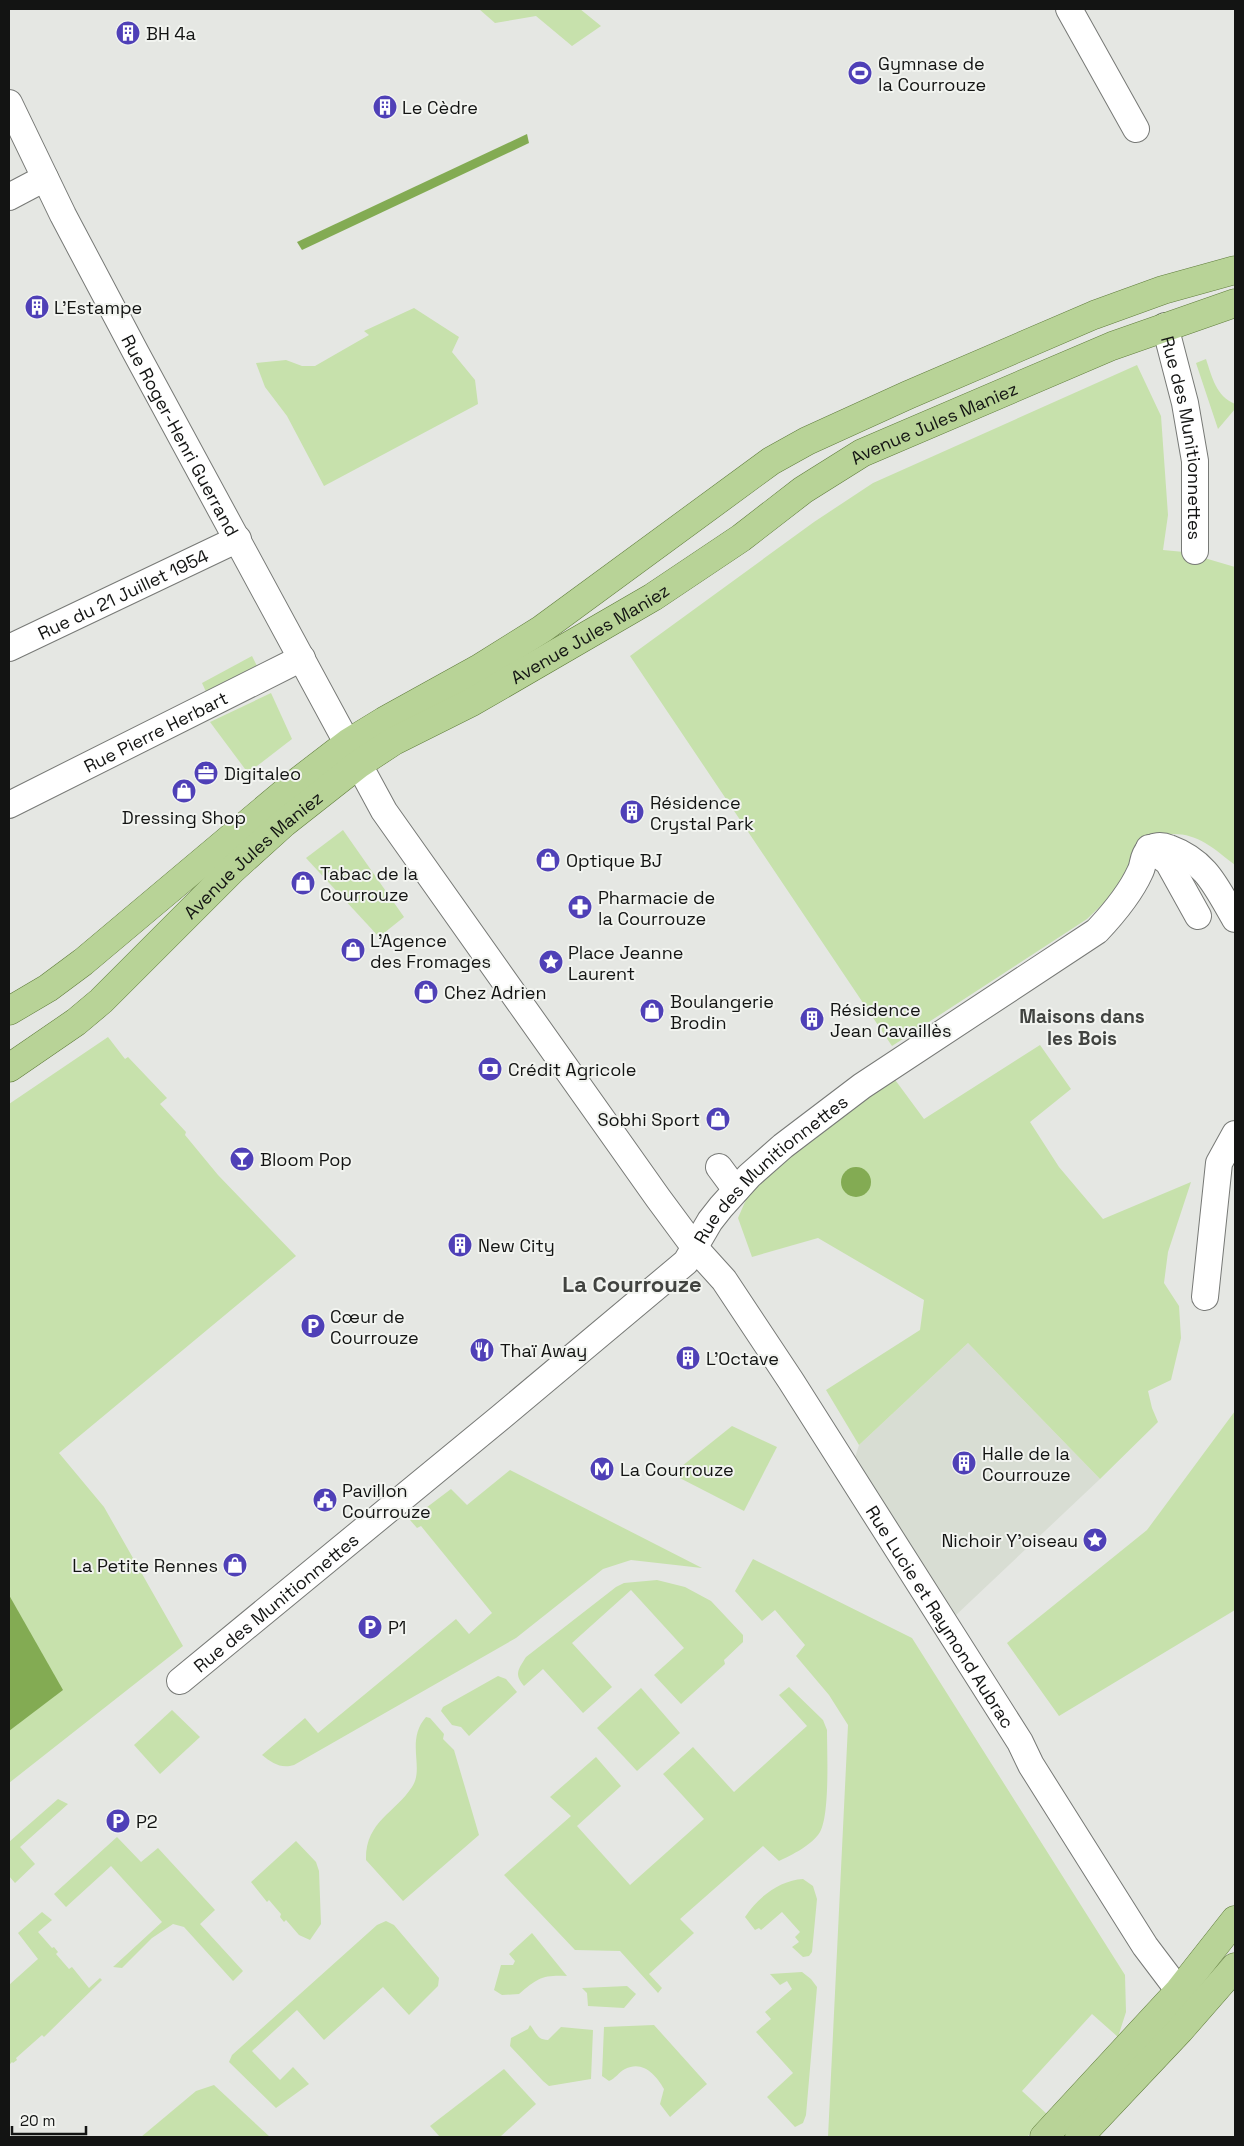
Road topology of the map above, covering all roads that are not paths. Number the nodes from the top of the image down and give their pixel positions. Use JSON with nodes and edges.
{"nodes":[{"id":1,"x":1069,"y":9,"type":"edge"},
{"id":2,"x":9,"y":104,"type":"edge"},
{"id":3,"x":1136,"y":129,"type":"dead end"},
{"id":4,"x":45,"y":178,"type":"junction"},
{"id":5,"x":9,"y":197,"type":"edge"},
{"id":6,"x":1235,"y":270,"type":"edge"},
{"id":7,"x":1235,"y":303,"type":"edge"},
{"id":8,"x":1165,"y":326,"type":"junction"},
{"id":9,"x":238,"y":539,"type":"junction"},
{"id":10,"x":1195,"y":551,"type":"dead end"},
{"id":11,"x":9,"y":648,"type":"edge"},
{"id":12,"x":302,"y":658,"type":"junction"},
{"id":13,"x":353,"y":754,"type":"junction"},
{"id":14,"x":9,"y":805,"type":"edge"},
{"id":15,"x":1154,"y":847,"type":"junction"},
{"id":16,"x":1198,"y":916,"type":"dead end"},
{"id":17,"x":1235,"y":919,"type":"edge"},
{"id":18,"x":9,"y":1011,"type":"edge"},
{"id":19,"x":9,"y":1068,"type":"edge"},
{"id":20,"x":1235,"y":1134,"type":"edge"},
{"id":21,"x":719,"y":1167,"type":"dead end"},
{"id":22,"x":736,"y":1190,"type":"junction"},
{"id":23,"x":695,"y":1248,"type":"junction"},
{"id":24,"x":1205,"y":1297,"type":"dead end"},
{"id":25,"x":180,"y":1681,"type":"dead end"},
{"id":26,"x":1235,"y":1920,"type":"edge"},
{"id":27,"x":1235,"y":1960,"type":"edge"},
{"id":28,"x":1235,"y":1967,"type":"edge"},
{"id":29,"x":1180,"y":1991,"type":"junction"},
{"id":30,"x":1103,"y":2111,"type":"junction"},
{"id":31,"x":1044,"y":2137,"type":"edge"},
{"id":32,"x":1079,"y":2137,"type":"edge"}],
"edges":[{"from":1,"to":3,"type":"street"},
{"from":2,"to":4,"type":"street","name":"Rue Roger-Henri Guerrand"},
{"from":4,"to":5,"type":"street"},
{"from":4,"to":9,"type":"street","name":"Rue Roger-Henri Guerrand"},
{"from":6,"to":13,"type":"main road","name":"Avenue Jules Maniez"},
{"from":7,"to":8,"type":"main road","name":"Avenue Jules Maniez"},
{"from":8,"to":10,"type":"street","name":"Rue des Munitionnettes"},
{"from":8,"to":13,"type":"main road","name":"Avenue Jules Maniez"},
{"from":9,"to":11,"type":"street","name":"Rue du 21 Juillet 1954"},
{"from":9,"to":12,"type":"street","name":"Rue Roger-Henri Guerrand"},
{"from":12,"to":13,"type":"street","name":"Rue Roger-Henri Guerrand"},
{"from":12,"to":14,"type":"street","name":"Rue Pierre Herbart"},
{"from":13,"to":18,"type":"main road","name":"Avenue Jules Maniez"},
{"from":13,"to":19,"type":"main road","name":"Avenue Jules Maniez"},
{"from":13,"to":23,"type":"street"},
{"from":15,"to":16,"type":"street"},
{"from":15,"to":17,"type":"street"},
{"from":15,"to":22,"type":"street","name":"Rue des Munitionnettes"},
{"from":20,"to":24,"type":"street"},
{"from":21,"to":22,"type":"street"},
{"from":22,"to":23,"type":"street","name":"Rue des Munitionnettes"},
{"from":23,"to":25,"type":"street","name":"Rue des Munitionnettes"},
{"from":23,"to":29,"type":"street","name":"Rue Lucie et Raymond Aubrac"},
{"from":26,"to":29,"type":"main road"},
{"from":27,"to":29,"type":"street"},
{"from":28,"to":30,"type":"main road"},
{"from":29,"to":30,"type":"street"},
{"from":29,"to":31,"type":"main road"},
{"from":30,"to":32,"type":"main road"}]}
